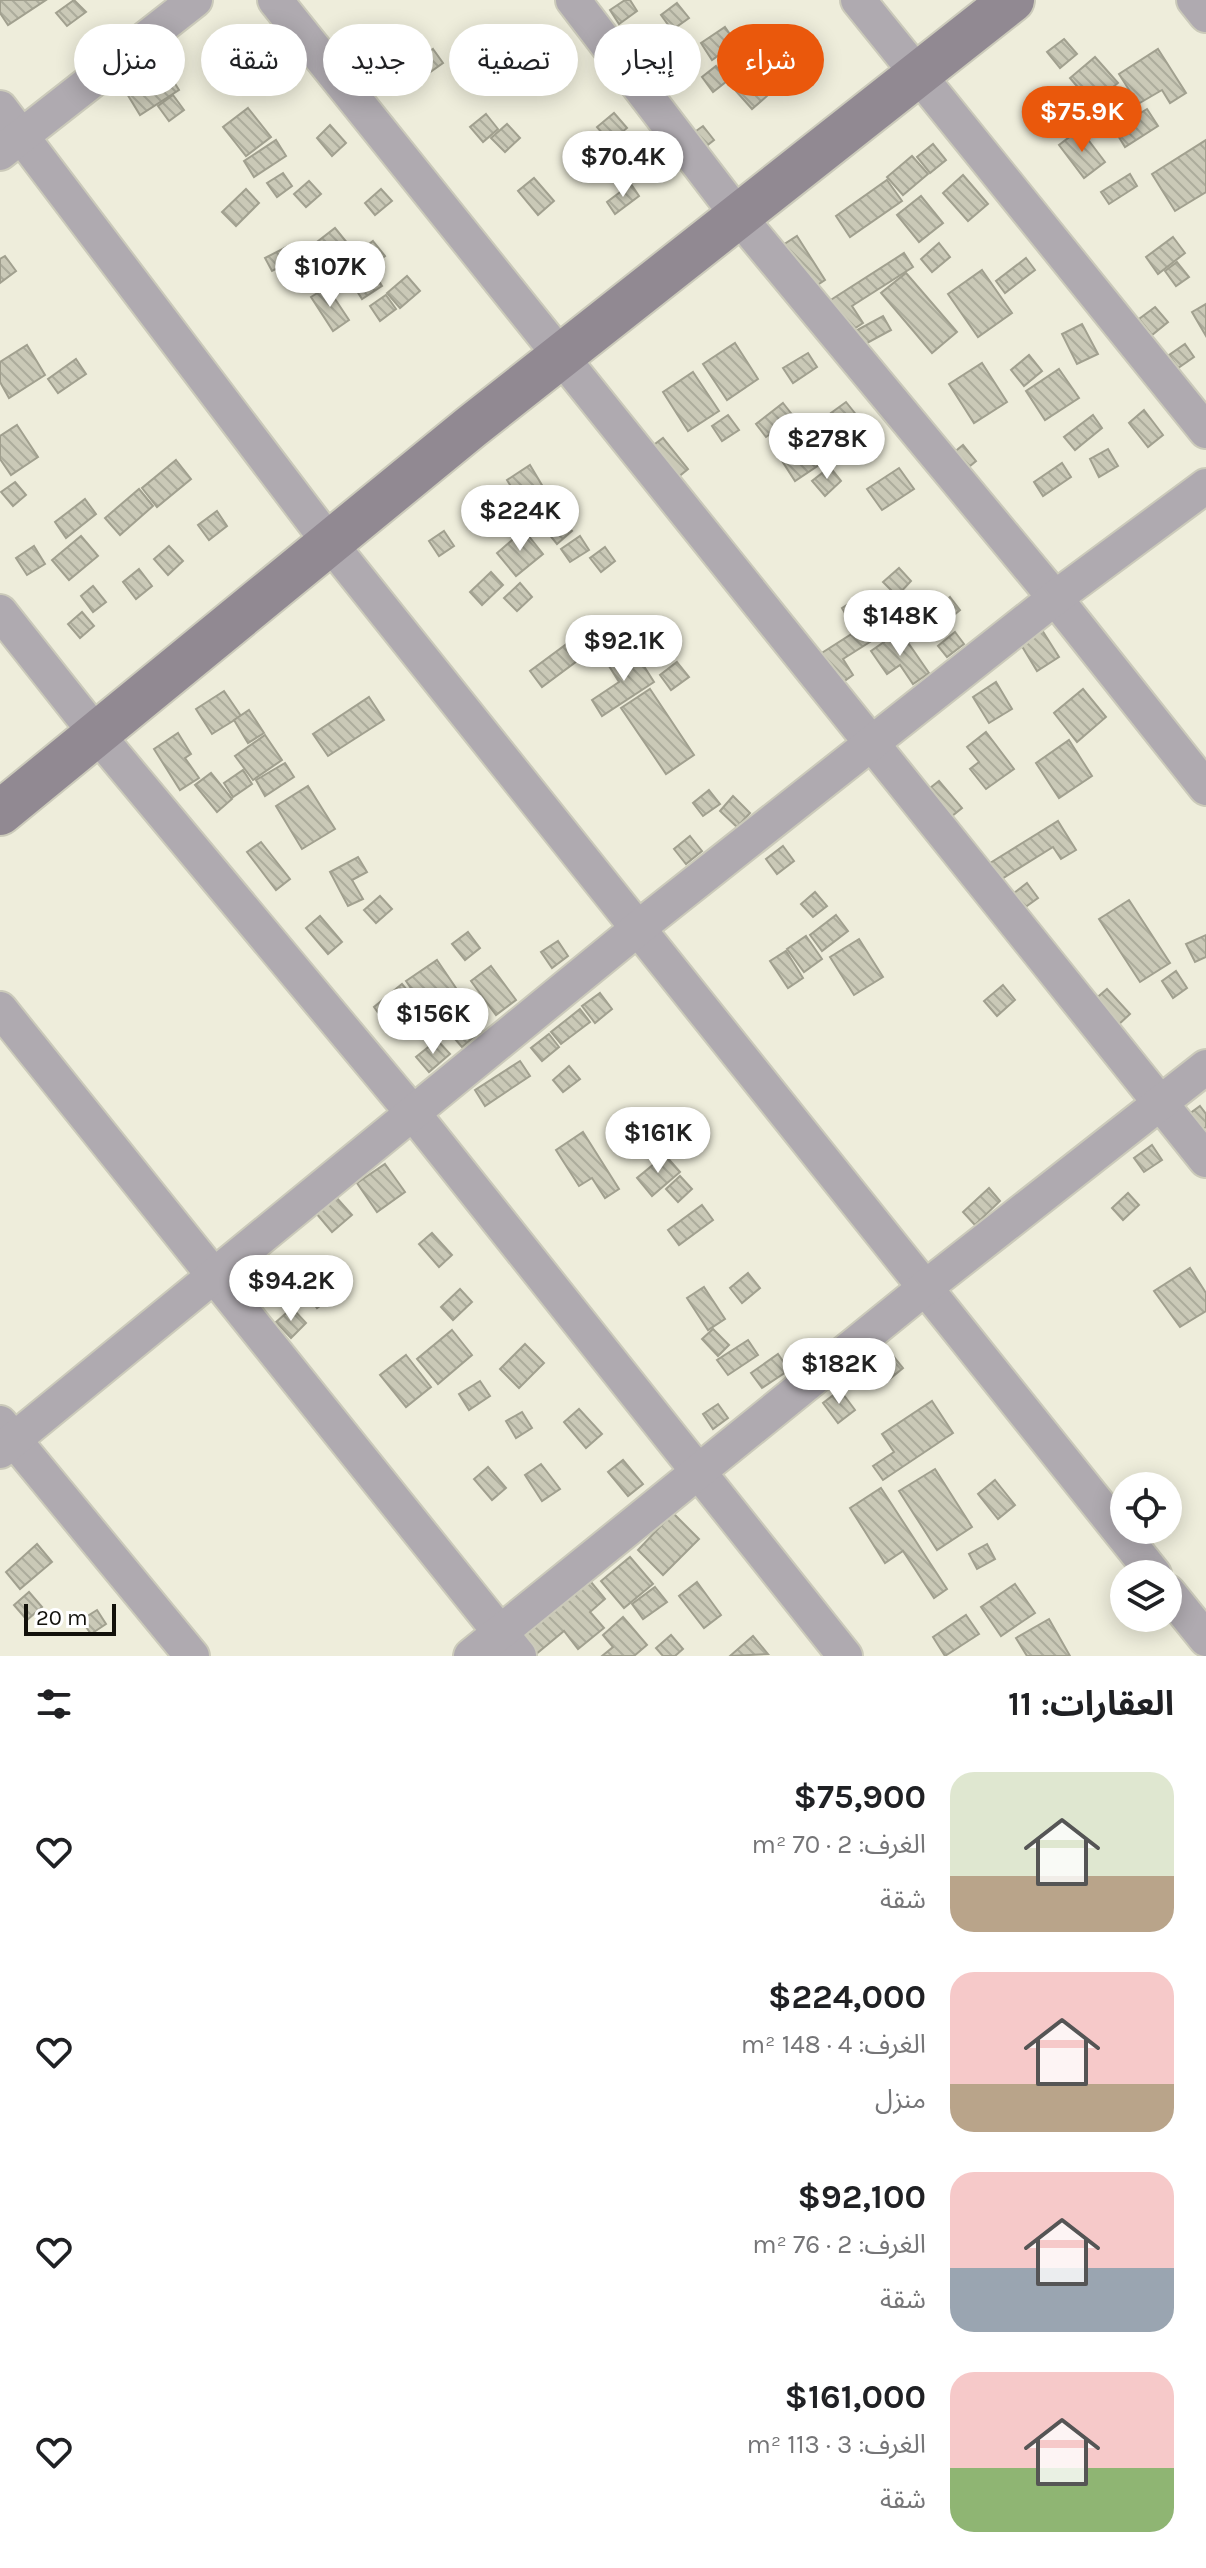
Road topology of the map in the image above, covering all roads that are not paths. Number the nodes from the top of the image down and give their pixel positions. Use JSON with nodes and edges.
{"nodes":[{"id":1,"x":195,"y":0,"type":"edge"},
{"id":2,"x":275,"y":0,"type":"edge"},
{"id":3,"x":573,"y":0,"type":"edge"},
{"id":4,"x":858,"y":0,"type":"edge"},
{"id":5,"x":1012,"y":0,"type":"edge"},
{"id":6,"x":1194,"y":0,"type":"edge"},
{"id":7,"x":1206,"y":15,"type":"edge"},
{"id":8,"x":918,"y":76,"type":"junction"},
{"id":9,"x":0,"y":108,"type":"edge"},
{"id":10,"x":11,"y":144,"type":"edge"},
{"id":11,"x":739,"y":217,"type":"junction"},
{"id":12,"x":562,"y":358,"type":"junction"},
{"id":13,"x":1206,"y":431,"type":"edge"},
{"id":14,"x":1206,"y":486,"type":"edge"},
{"id":15,"x":329,"y":542,"type":"junction"},
{"id":16,"x":1055,"y":598,"type":"junction"},
{"id":17,"x":0,"y":612,"type":"edge"},
{"id":18,"x":95,"y":732,"type":"junction"},
{"id":19,"x":872,"y":746,"type":"junction"},
{"id":20,"x":1206,"y":788,"type":"edge"},
{"id":21,"x":0,"y":813,"type":"edge"},
{"id":22,"x":640,"y":927,"type":"junction"},
{"id":23,"x":0,"y":1009,"type":"edge"},
{"id":24,"x":1206,"y":1067,"type":"edge"},
{"id":25,"x":1160,"y":1103,"type":"junction"},
{"id":26,"x":412,"y":1112,"type":"junction"},
{"id":27,"x":1206,"y":1160,"type":"edge"},
{"id":28,"x":213,"y":1273,"type":"junction"},
{"id":29,"x":926,"y":1287,"type":"junction"},
{"id":30,"x":4,"y":1438,"type":"edge"},
{"id":31,"x":701,"y":1473,"type":"junction"},
{"id":32,"x":1143,"y":1560,"type":"edge"},
{"id":33,"x":1182,"y":1609,"type":"edge"},
{"id":34,"x":1206,"y":1639,"type":"edge"},
{"id":35,"x":510,"y":1644,"type":"edge"},
{"id":36,"x":192,"y":1656,"type":"edge"},
{"id":37,"x":471,"y":1656,"type":"edge"},
{"id":38,"x":845,"y":1656,"type":"edge"}],
"edges":[{"from":1,"to":10,"type":"street"},
{"from":2,"to":12,"type":"street"},
{"from":3,"to":11,"type":"street"},
{"from":4,"to":8,"type":"street"},
{"from":5,"to":8,"type":"street"},
{"from":6,"to":7,"type":"street"},
{"from":8,"to":11,"type":"street"},
{"from":8,"to":13,"type":"street"},
{"from":9,"to":10,"type":"street"},
{"from":10,"to":15,"type":"street"},
{"from":11,"to":12,"type":"street"},
{"from":11,"to":16,"type":"street"},
{"from":12,"to":15,"type":"street"},
{"from":12,"to":19,"type":"street"},
{"from":14,"to":16,"type":"street"},
{"from":15,"to":18,"type":"street"},
{"from":15,"to":22,"type":"street"},
{"from":16,"to":19,"type":"street"},
{"from":16,"to":20,"type":"street"},
{"from":17,"to":18,"type":"street"},
{"from":18,"to":21,"type":"street"},
{"from":18,"to":26,"type":"street"},
{"from":19,"to":22,"type":"street"},
{"from":19,"to":25,"type":"street"},
{"from":22,"to":26,"type":"street"},
{"from":22,"to":29,"type":"street"},
{"from":23,"to":28,"type":"street"},
{"from":24,"to":25,"type":"street"},
{"from":25,"to":27,"type":"street"},
{"from":25,"to":29,"type":"street"},
{"from":26,"to":28,"type":"street"},
{"from":26,"to":31,"type":"street"},
{"from":28,"to":30,"type":"street"},
{"from":28,"to":35,"type":"street"},
{"from":29,"to":31,"type":"street"},
{"from":29,"to":32,"type":"street"},
{"from":30,"to":36,"type":"street"},
{"from":31,"to":35,"type":"street"},
{"from":31,"to":38,"type":"street"},
{"from":33,"to":34,"type":"street"},
{"from":35,"to":37,"type":"street"}]}
